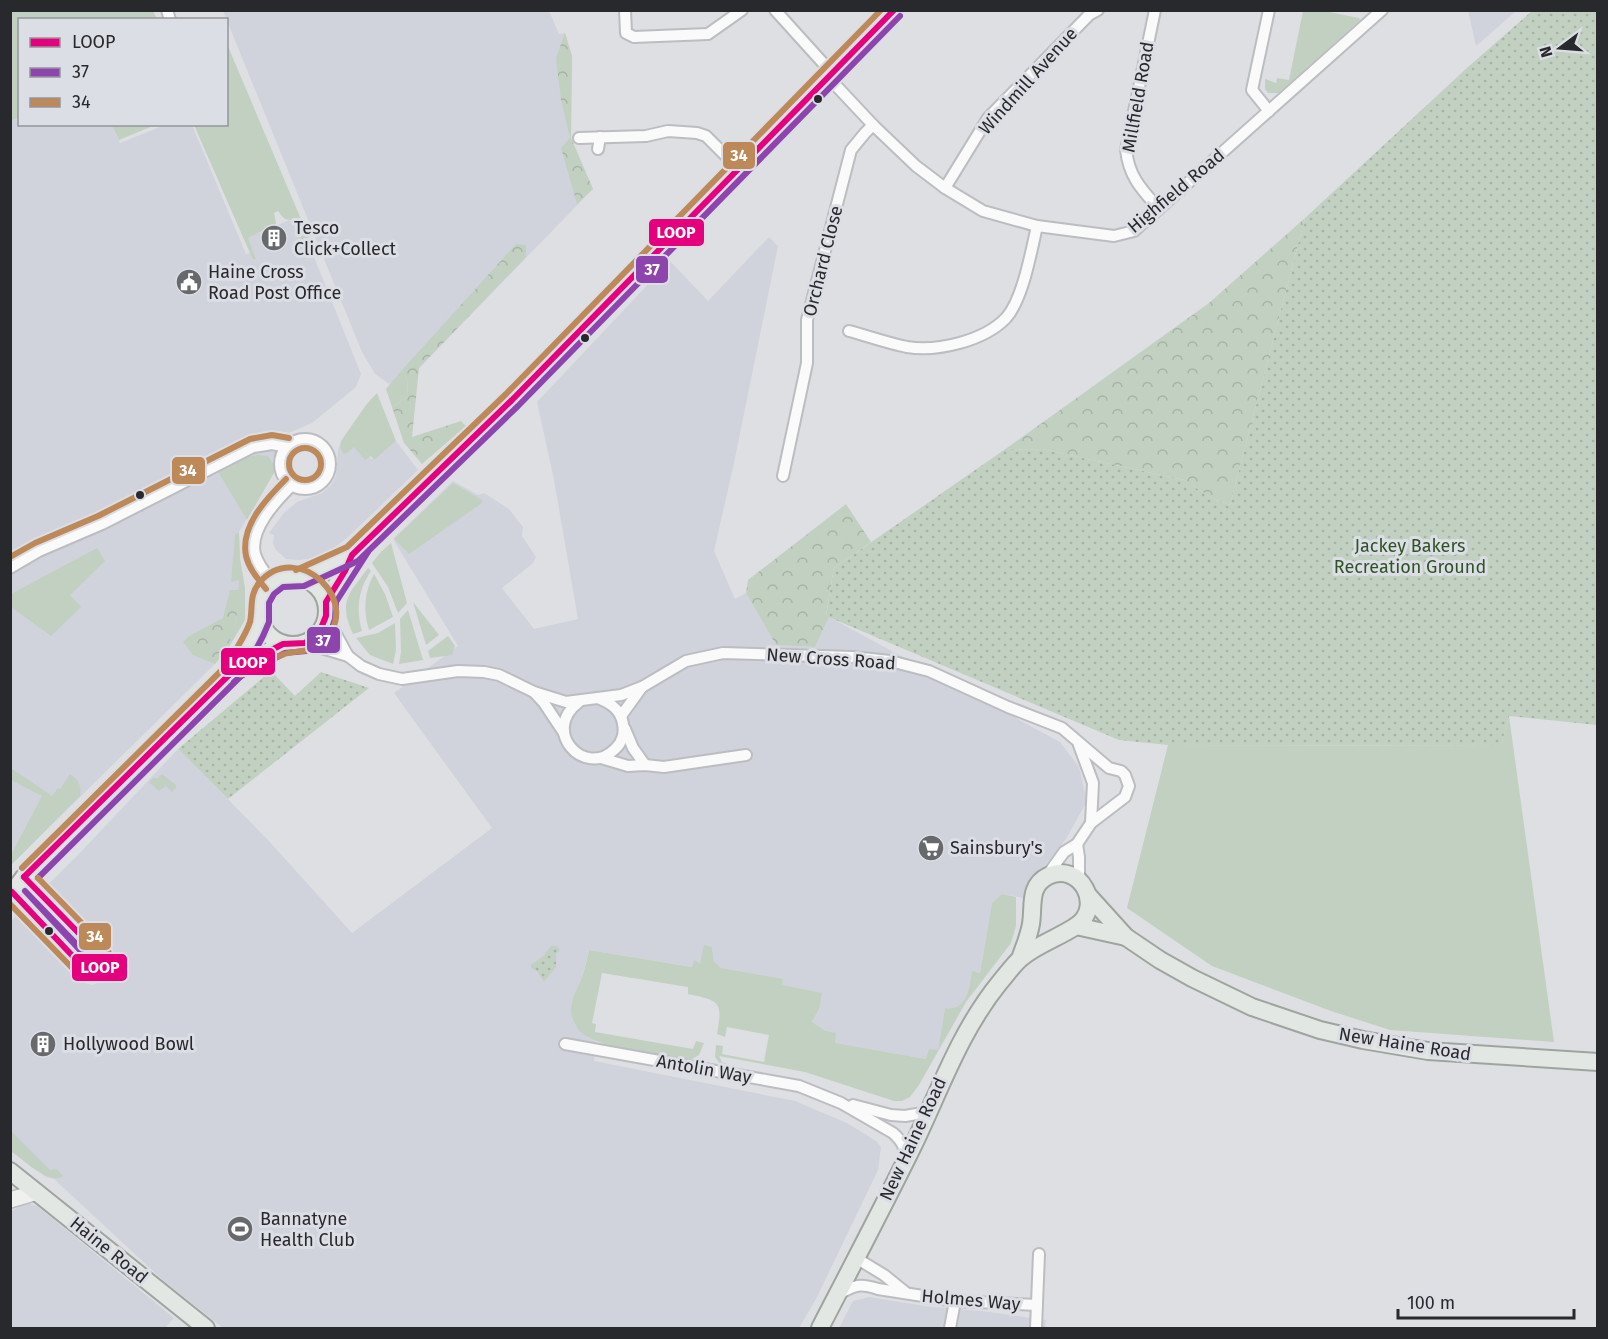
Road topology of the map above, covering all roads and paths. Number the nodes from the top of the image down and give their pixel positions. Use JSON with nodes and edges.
{"nodes":[{"id":1,"x":625,"y":10,"type":"edge"},
{"id":2,"x":742,"y":10,"type":"edge"},
{"id":3,"x":775,"y":10,"type":"edge"},
{"id":4,"x":894,"y":10,"type":"edge"},
{"id":5,"x":1098,"y":10,"type":"edge"},
{"id":6,"x":1269,"y":10,"type":"edge"},
{"id":7,"x":1382,"y":10,"type":"edge"},
{"id":8,"x":1153,"y":11,"type":"edge"},
{"id":9,"x":830,"y":75,"type":"junction"},
{"id":10,"x":1269,"y":111,"type":"junction"},
{"id":11,"x":873,"y":125,"type":"junction"},
{"id":12,"x":600,"y":137,"type":"junction"},
{"id":13,"x":579,"y":138,"type":"dead end"},
{"id":14,"x":598,"y":149,"type":"dead end"},
{"id":15,"x":739,"y":169,"type":"junction"},
{"id":16,"x":945,"y":188,"type":"junction"},
{"id":17,"x":1159,"y":209,"type":"junction"},
{"id":18,"x":1037,"y":226,"type":"junction"},
{"id":19,"x":849,"y":331,"type":"dead end"},
{"id":20,"x":287,"y":447,"type":"junction"},
{"id":21,"x":783,"y":476,"type":"dead end"},
{"id":22,"x":292,"y":485,"type":"junction"},
{"id":23,"x":352,"y":555,"type":"junction"},
{"id":24,"x":10,"y":568,"type":"edge"},
{"id":25,"x":300,"y":578,"type":"junction"},
{"id":26,"x":273,"y":582,"type":"junction"},
{"id":27,"x":326,"y":609,"type":"junction"},
{"id":28,"x":260,"y":620,"type":"junction"},
{"id":29,"x":291,"y":644,"type":"junction"},
{"id":30,"x":348,"y":656,"type":"junction"},
{"id":31,"x":236,"y":668,"type":"junction"},
{"id":32,"x":642,"y":687,"type":"junction"},
{"id":33,"x":534,"y":692,"type":"junction"},
{"id":34,"x":598,"y":698,"type":"junction"},
{"id":35,"x":580,"y":701,"type":"junction"},
{"id":36,"x":623,"y":721,"type":"junction"},
{"id":37,"x":564,"y":733,"type":"junction"},
{"id":38,"x":1079,"y":744,"type":"junction"},
{"id":39,"x":746,"y":755,"type":"dead end"},
{"id":40,"x":601,"y":758,"type":"junction"},
{"id":41,"x":645,"y":765,"type":"junction"},
{"id":42,"x":1109,"y":768,"type":"junction"},
{"id":43,"x":1093,"y":786,"type":"junction"},
{"id":44,"x":1115,"y":803,"type":"junction"},
{"id":45,"x":1091,"y":823,"type":"junction"},
{"id":46,"x":1077,"y":844,"type":"junction"},
{"id":47,"x":1046,"y":877,"type":"junction"},
{"id":48,"x":1079,"y":880,"type":"junction"},
{"id":49,"x":11,"y":894,"type":"edge"},
{"id":50,"x":1089,"y":895,"type":"junction"},
{"id":51,"x":1032,"y":901,"type":"junction"},
{"id":52,"x":1072,"y":928,"type":"junction"},
{"id":53,"x":1125,"y":937,"type":"junction"},
{"id":54,"x":1020,"y":959,"type":"junction"},
{"id":55,"x":565,"y":1044,"type":"dead end"},
{"id":56,"x":1598,"y":1062,"type":"edge"},
{"id":57,"x":841,"y":1102,"type":"junction"},
{"id":58,"x":929,"y":1112,"type":"junction"},
{"id":59,"x":906,"y":1159,"type":"junction"},
{"id":60,"x":12,"y":1177,"type":"edge"},
{"id":61,"x":37,"y":1192,"type":"junction"},
{"id":62,"x":10,"y":1200,"type":"edge"},
{"id":63,"x":1039,"y":1254,"type":"dead end"},
{"id":64,"x":856,"y":1258,"type":"junction"},
{"id":65,"x":906,"y":1293,"type":"junction"},
{"id":66,"x":837,"y":1296,"type":"junction"},
{"id":67,"x":955,"y":1301,"type":"junction"},
{"id":68,"x":1037,"y":1305,"type":"junction"},
{"id":69,"x":206,"y":1329,"type":"edge"},
{"id":70,"x":820,"y":1329,"type":"edge"},
{"id":71,"x":950,"y":1329,"type":"edge"},
{"id":72,"x":1036,"y":1329,"type":"edge"}],
"edges":[{"from":1,"to":2,"type":"street"},
{"from":3,"to":9,"type":"street","name":"Highfield Road"},
{"from":4,"to":9,"type":"main road"},
{"from":5,"to":16,"type":"street","name":"Windmill Avenue"},
{"from":6,"to":10,"type":"street"},
{"from":7,"to":10,"type":"street","name":"Highfield Road"},
{"from":8,"to":17,"type":"street","name":"Millfield Road"},
{"from":9,"to":11,"type":"street","name":"Highfield Road"},
{"from":9,"to":15,"type":"main road"},
{"from":10,"to":17,"type":"street","name":"Highfield Road"},
{"from":11,"to":16,"type":"street","name":"Highfield Road"},
{"from":11,"to":21,"type":"street","name":"Orchard Close"},
{"from":12,"to":13,"type":"street"},
{"from":12,"to":14,"type":"street"},
{"from":12,"to":15,"type":"street"},
{"from":15,"to":23,"type":"main road"},
{"from":16,"to":18,"type":"street","name":"Highfield Road"},
{"from":17,"to":18,"type":"street","name":"Highfield Road"},
{"from":18,"to":19,"type":"street"},
{"from":20,"to":22,"type":"street"},
{"from":20,"to":22,"type":"street"},
{"from":20,"to":24,"type":"street"},
{"from":22,"to":26,"type":"street"},
{"from":23,"to":25,"type":"main road"},
{"from":23,"to":27,"type":"main road"},
{"from":25,"to":26,"type":"main road"},
{"from":25,"to":27,"type":"main road"},
{"from":26,"to":28,"type":"main road"},
{"from":27,"to":29,"type":"main road"},
{"from":27,"to":30,"type":"street","name":"New Cross Road"},
{"from":28,"to":29,"type":"main road"},
{"from":28,"to":31,"type":"main road"},
{"from":29,"to":30,"type":"street","name":"New Cross Road"},
{"from":29,"to":31,"type":"main road"},
{"from":30,"to":33,"type":"street","name":"New Cross Road"},
{"from":31,"to":49,"type":"main road"},
{"from":32,"to":34,"type":"street","name":"New Cross Road"},
{"from":32,"to":36,"type":"street","name":"New Cross Road"},
{"from":32,"to":38,"type":"street","name":"New Cross Road"},
{"from":33,"to":35,"type":"street","name":"New Cross Road"},
{"from":33,"to":37,"type":"street","name":"New Cross Road"},
{"from":34,"to":35,"type":"street","name":"New Cross Road"},
{"from":34,"to":36,"type":"street"},
{"from":35,"to":37,"type":"street"},
{"from":36,"to":40,"type":"street","name":"New Cross Road"},
{"from":36,"to":41,"type":"street"},
{"from":37,"to":40,"type":"street","name":"New Cross Road"},
{"from":38,"to":42,"type":"street","name":"New Cross Road"},
{"from":38,"to":43,"type":"street"},
{"from":39,"to":41,"type":"street"},
{"from":40,"to":41,"type":"street"},
{"from":42,"to":43,"type":"street"},
{"from":42,"to":44,"type":"street","name":"New Cross Road"},
{"from":43,"to":44,"type":"street"},
{"from":43,"to":45,"type":"street"},
{"from":44,"to":45,"type":"street","name":"New Cross Road"},
{"from":45,"to":46,"type":"street","name":"New Cross Road"},
{"from":46,"to":47,"type":"street","name":"New Cross Road"},
{"from":46,"to":48,"type":"street"},
{"from":47,"to":48,"type":"main road"},
{"from":47,"to":51,"type":"main road","name":"New Haine Road"},
{"from":48,"to":50,"type":"main road","name":"New Haine Road"},
{"from":50,"to":52,"type":"main road"},
{"from":50,"to":53,"type":"main road","name":"New Haine Road"},
{"from":51,"to":52,"type":"main road","name":"New Haine Road"},
{"from":51,"to":54,"type":"main road","name":"New Haine Road"},
{"from":52,"to":53,"type":"main road","name":"New Haine Road"},
{"from":52,"to":54,"type":"main road","name":"New Haine Road"},
{"from":53,"to":56,"type":"main road","name":"New Haine Road"},
{"from":54,"to":58,"type":"main road","name":"New Haine Road"},
{"from":55,"to":57,"type":"street","name":"Antolin Way"},
{"from":57,"to":58,"type":"street","name":"Antolin Way"},
{"from":57,"to":59,"type":"street","name":"Antolin Way"},
{"from":58,"to":59,"type":"main road","name":"New Haine Road"},
{"from":59,"to":64,"type":"main road","name":"New Haine Road"},
{"from":60,"to":61,"type":"main road","name":"Haine Road"},
{"from":61,"to":62,"type":"street"},
{"from":61,"to":69,"type":"main road","name":"Haine Road"},
{"from":63,"to":68,"type":"street","name":"Holmes Way"},
{"from":64,"to":65,"type":"street","name":"Holmes Way"},
{"from":64,"to":66,"type":"main road","name":"New Haine Road"},
{"from":65,"to":66,"type":"street","name":"Holmes Way"},
{"from":65,"to":67,"type":"street","name":"Holmes Way"},
{"from":66,"to":70,"type":"main road","name":"New Haine Road"},
{"from":67,"to":68,"type":"street","name":"Holmes Way"},
{"from":67,"to":71,"type":"street"},
{"from":68,"to":72,"type":"street","name":"Holmes Way"}]}
